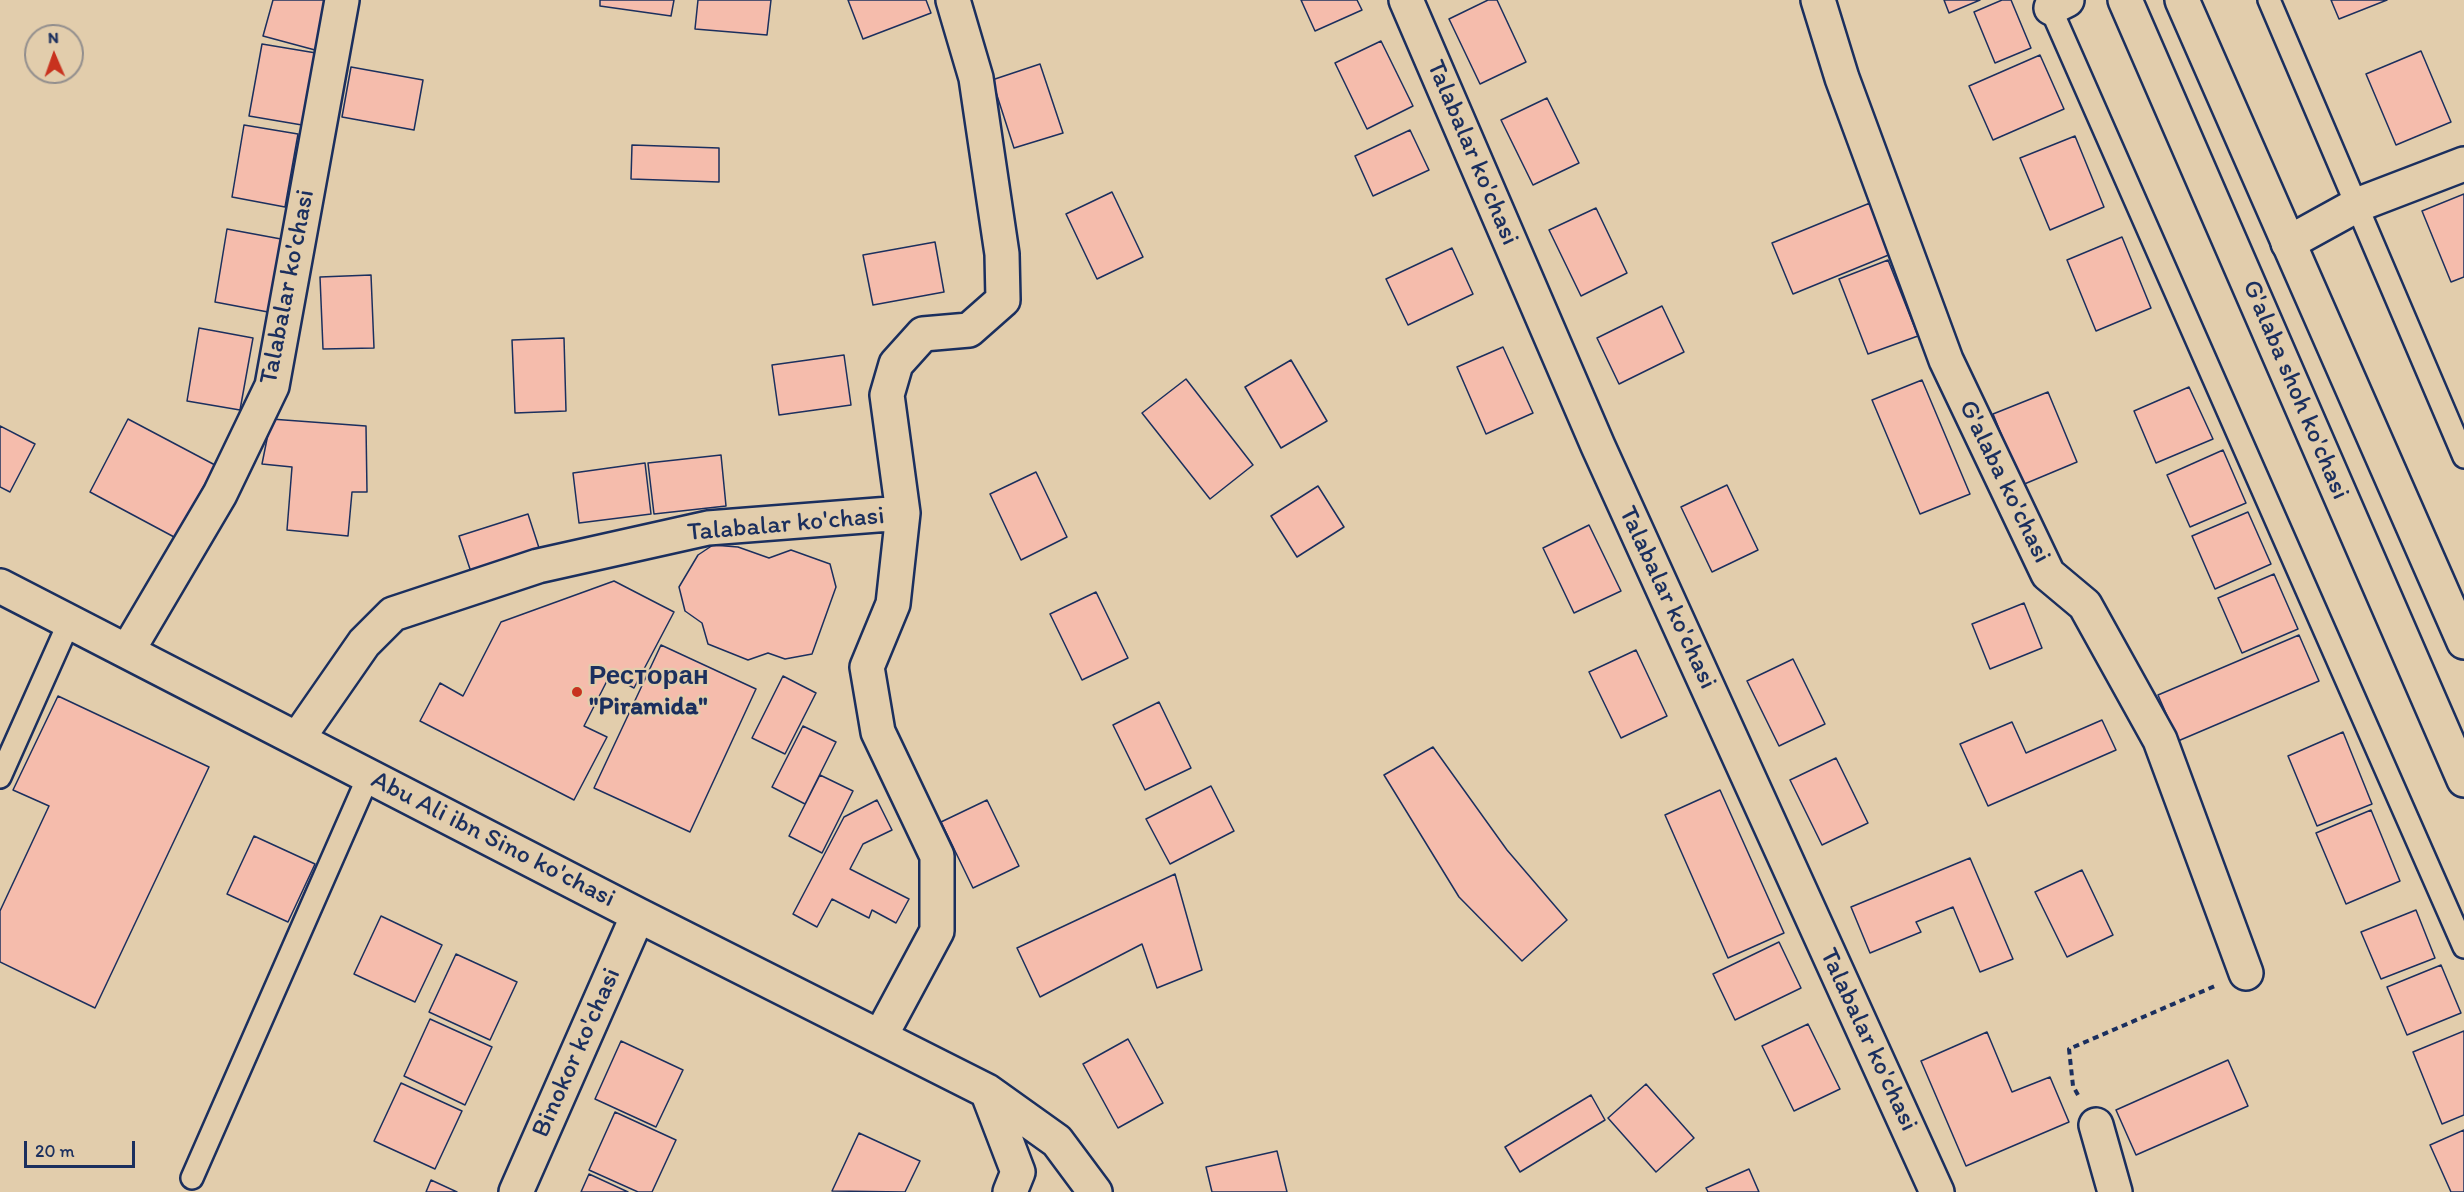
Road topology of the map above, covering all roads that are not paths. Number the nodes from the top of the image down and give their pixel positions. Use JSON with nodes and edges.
{"nodes":[{"id":1,"x":342,"y":0,"type":"edge"},
{"id":2,"x":953,"y":0,"type":"edge"},
{"id":3,"x":1406,"y":0,"type":"edge"},
{"id":4,"x":1818,"y":0,"type":"edge"},
{"id":5,"x":2125,"y":0,"type":"edge"},
{"id":6,"x":2182,"y":0,"type":"edge"},
{"id":7,"x":2269,"y":0,"type":"edge"},
{"id":8,"x":2055,"y":3,"type":"edge"},
{"id":9,"x":2464,"y":164,"type":"edge"},
{"id":10,"x":2357,"y":205,"type":"junction"},
{"id":11,"x":2288,"y":243,"type":"junction"},
{"id":12,"x":2464,"y":458,"type":"edge"},
{"id":13,"x":903,"y":513,"type":"junction"},
{"id":14,"x":0,"y":586,"type":"edge"},
{"id":15,"x":70,"y":620,"type":"junction"},
{"id":16,"x":2464,"y":642,"type":"edge"},
{"id":17,"x":128,"y":650,"type":"junction"},
{"id":18,"x":298,"y":738,"type":"junction"},
{"id":19,"x":369,"y":775,"type":"junction"},
{"id":20,"x":0,"y":777,"type":"edge"},
{"id":21,"x":2464,"y":780,"type":"edge"},
{"id":22,"x":638,"y":915,"type":"junction"},
{"id":23,"x":2464,"y":947,"type":"edge"},
{"id":24,"x":2246,"y":973,"type":"road end"},
{"id":25,"x":880,"y":1037,"type":"junction"},
{"id":26,"x":987,"y":1091,"type":"junction"},
{"id":27,"x":2096,"y":1125,"type":"road end"},
{"id":28,"x":192,"y":1178,"type":"dead end"},
{"id":29,"x":1014,"y":1182,"type":"edge"},
{"id":30,"x":516,"y":1192,"type":"edge"},
{"id":31,"x":1095,"y":1192,"type":"edge"},
{"id":32,"x":1937,"y":1192,"type":"edge"},
{"id":33,"x":2115,"y":1192,"type":"edge"}],
"edges":[{"from":1,"to":17,"type":"street","name":"Talabalar ko'chasi"},
{"from":2,"to":13,"type":"street","name":"Talabalar ko'chasi"},
{"from":3,"to":32,"type":"street","name":"Talabalar ko'chasi"},
{"from":4,"to":24,"type":"street","name":"G'alaba ko'chasi"},
{"from":5,"to":21,"type":"street","name":"G'alaba shoh ko'chasi"},
{"from":6,"to":11,"type":"street","name":"G'alaba shoh ko'chasi"},
{"from":7,"to":10,"type":"lane"},
{"from":8,"to":23,"type":"lane"},
{"from":9,"to":10,"type":"street"},
{"from":10,"to":11,"type":"street"},
{"from":10,"to":12,"type":"lane"},
{"from":11,"to":16,"type":"street","name":"G'alaba shoh ko'chasi"},
{"from":13,"to":18,"type":"street","name":"Talabalar ko'chasi"},
{"from":13,"to":25,"type":"street"},
{"from":14,"to":15,"type":"street","name":"Abu Ali ibn Sino ko'chasi"},
{"from":15,"to":17,"type":"street","name":"Abu Ali ibn Sino ko'chasi"},
{"from":15,"to":20,"type":"lane"},
{"from":17,"to":18,"type":"street","name":"Abu Ali ibn Sino ko'chasi"},
{"from":18,"to":19,"type":"street","name":"Abu Ali ibn Sino ko'chasi"},
{"from":19,"to":22,"type":"street","name":"Abu Ali ibn Sino ko'chasi"},
{"from":19,"to":28,"type":"lane"},
{"from":22,"to":25,"type":"street","name":"Abu Ali ibn Sino ko'chasi"},
{"from":22,"to":30,"type":"street","name":"Binokor ko'chasi"},
{"from":25,"to":26,"type":"street","name":"Abu Ali ibn Sino ko'chasi"},
{"from":26,"to":29,"type":"street"},
{"from":26,"to":31,"type":"street","name":"Abu Ali ibn Sino ko'chasi"},
{"from":27,"to":33,"type":"street"}]}
